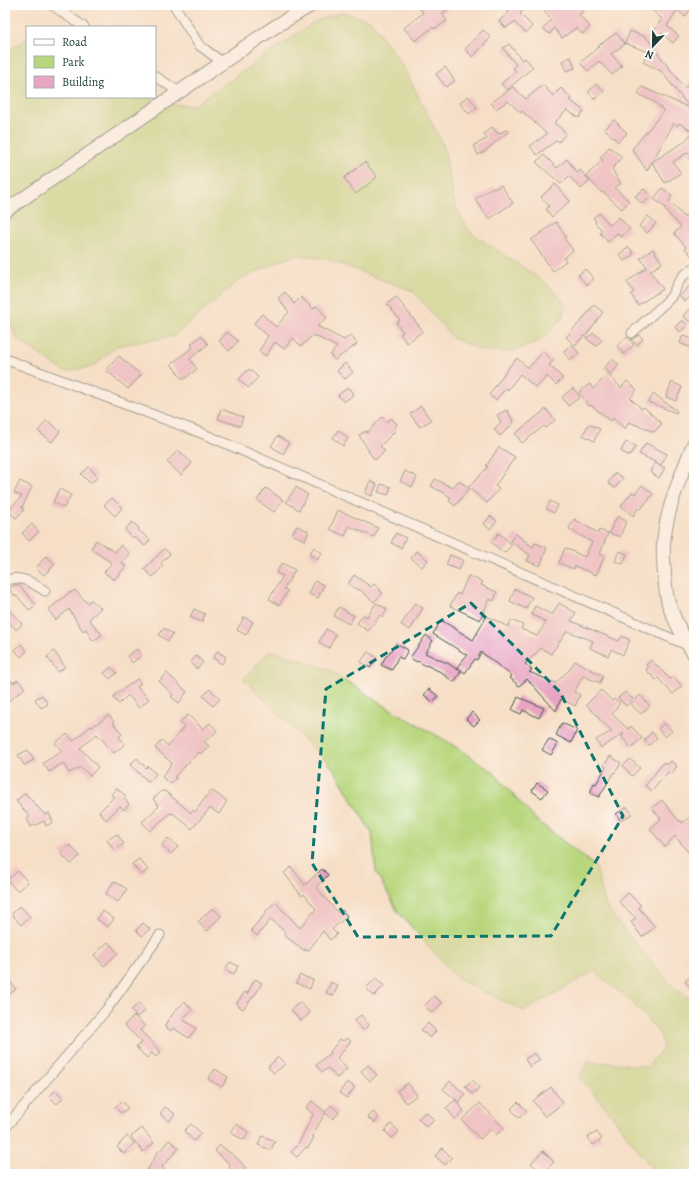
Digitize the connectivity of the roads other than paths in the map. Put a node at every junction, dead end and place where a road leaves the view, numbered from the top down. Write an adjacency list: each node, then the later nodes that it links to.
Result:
1 (52, 5): 4 (street)
2 (174, 5): 5 (street)
3 (310, 5): 5 (main road)
4 (83, 26)
5 (222, 62): 7 (main road)
6 (156, 77): 7 (street)
7 (179, 92): 8 (main road)
8 (5, 211)
9 (694, 268): 10 (street)
10 (632, 333)
11 (5, 359): 15 (street)
12 (694, 443): 15 (main road)
13 (5, 581): 14 (street)
14 (45, 591)
15 (691, 650)
16 (160, 935): 17 (street)
17 (5, 1128)

